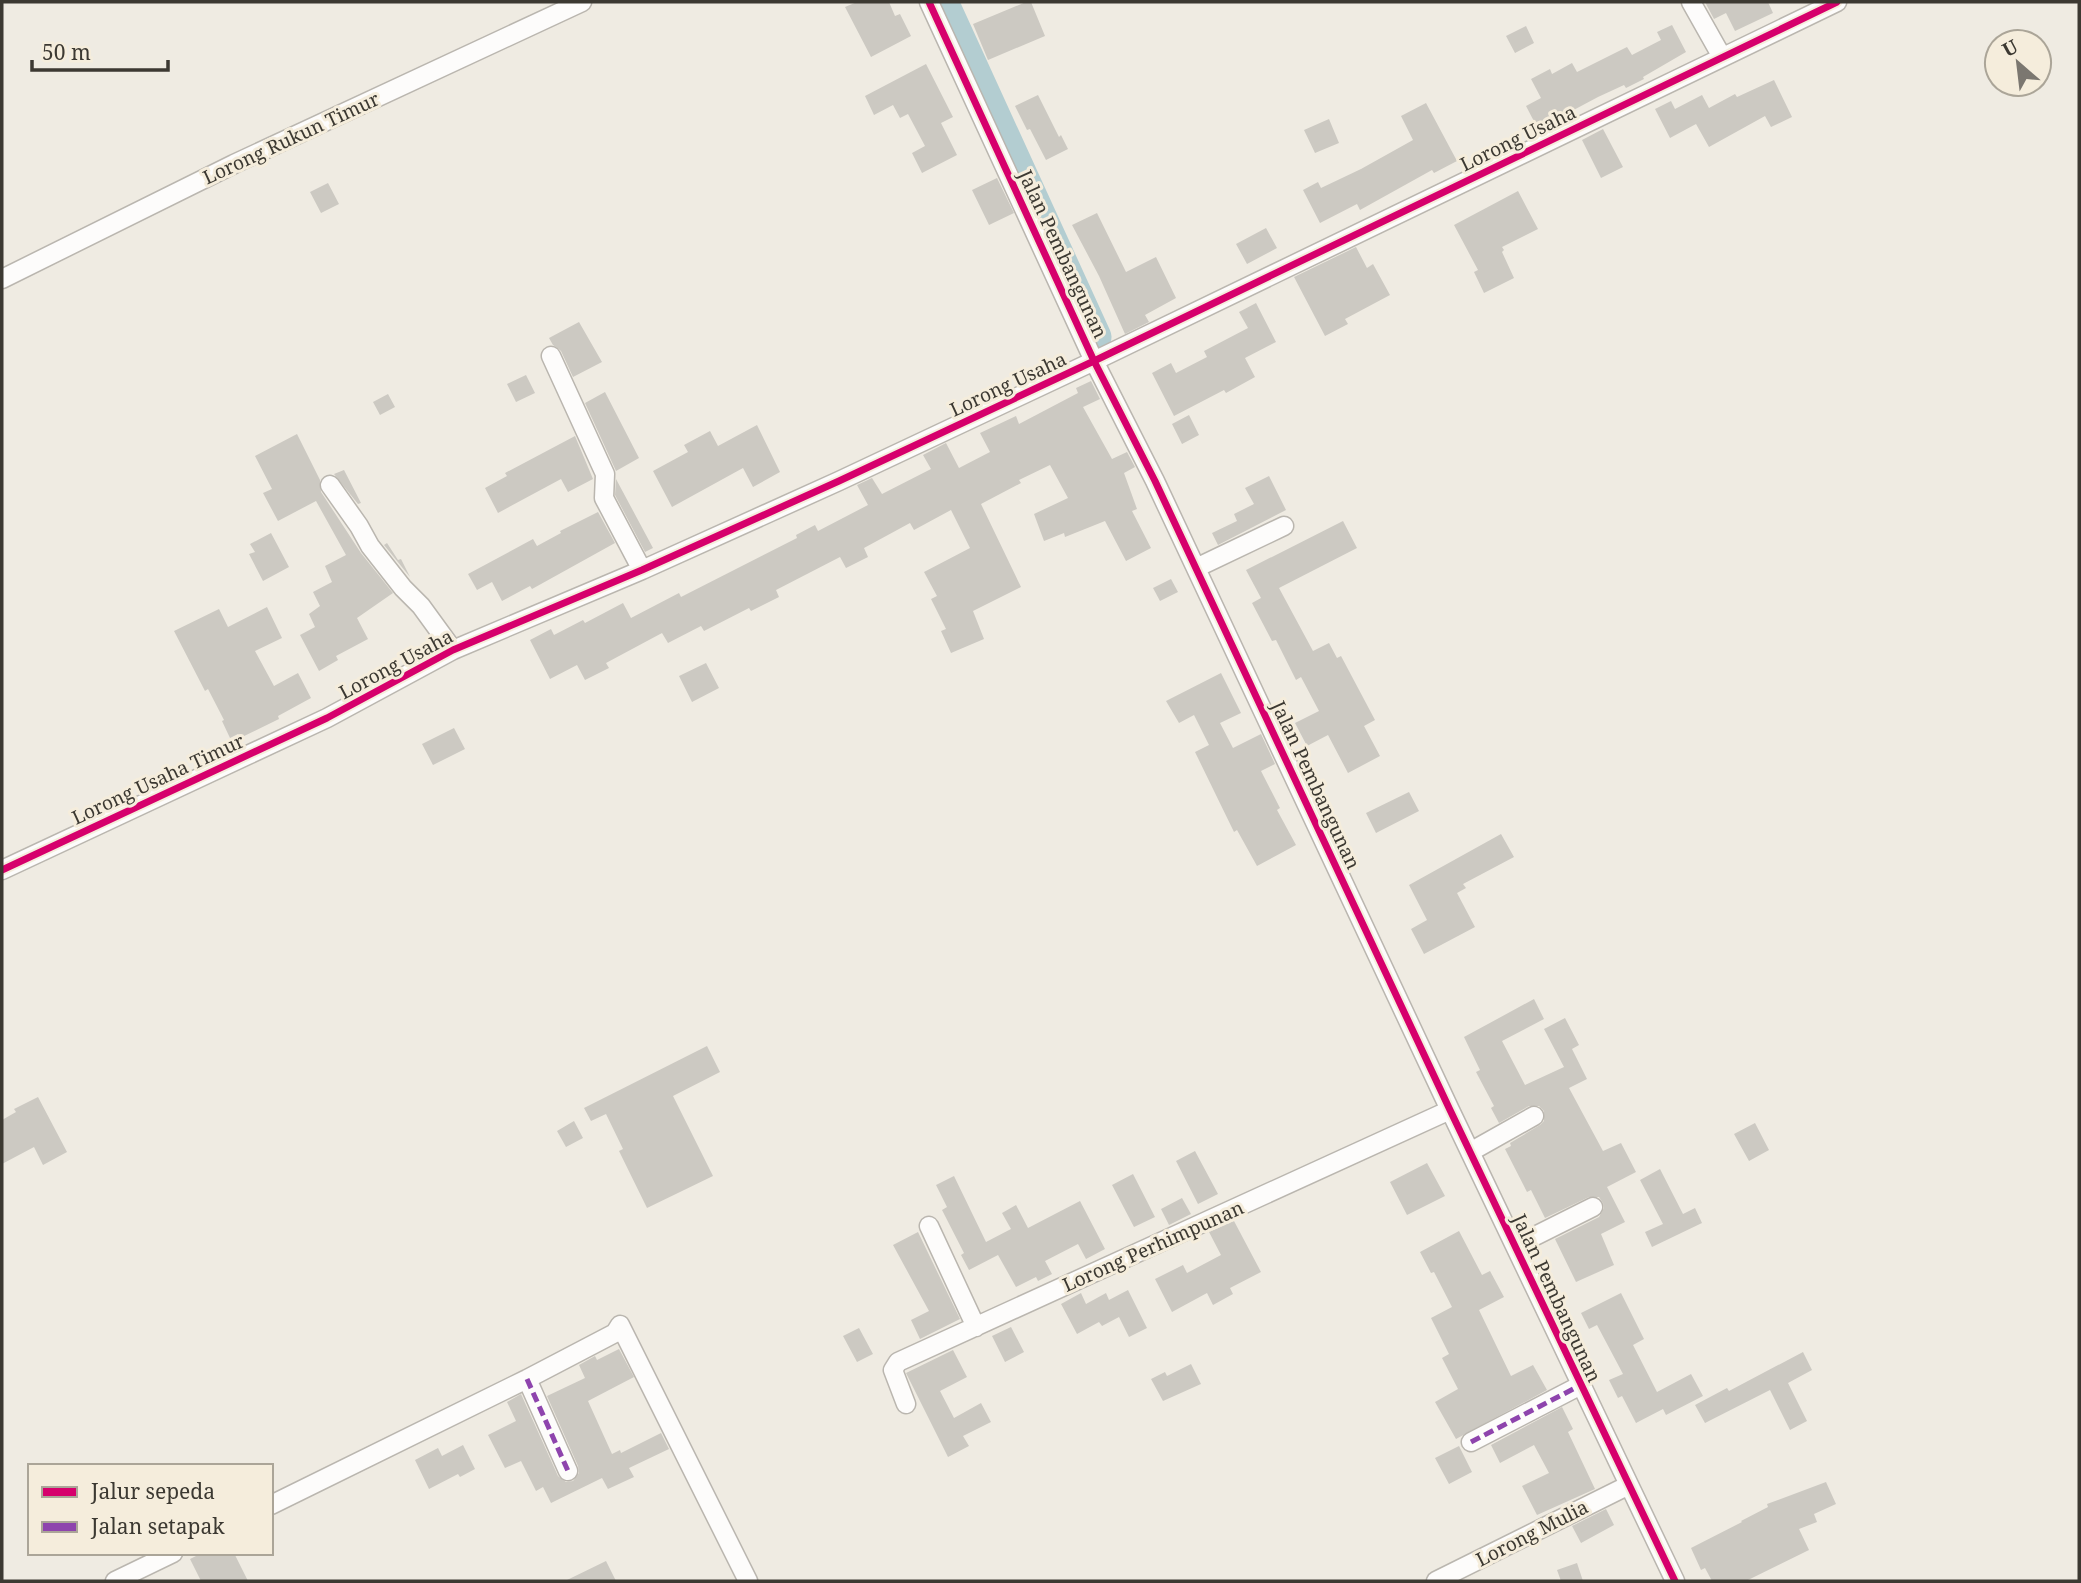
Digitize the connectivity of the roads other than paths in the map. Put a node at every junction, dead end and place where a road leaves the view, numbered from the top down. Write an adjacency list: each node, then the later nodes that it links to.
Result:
1 (582, 2): 6 (street, Lorong Rukun Timur)
2 (929, 2): 8 (street, Jalan Pembangunan)
3 (1691, 2): 5 (street)
4 (1837, 2): 5 (street, Lorong Usaha)
5 (1722, 58): 8 (street, Lorong Usaha)
6 (4, 272)
7 (551, 356): 12 (street)
8 (1094, 361): 11 (street, Jalan Pembangunan); 12 (street, Lorong Usaha)
9 (330, 485): 13 (street)
10 (1284, 526): 11 (street)
11 (1196, 568): 16 (street, Jalan Pembangunan)
12 (642, 570): 13 (street, Lorong Usaha)
13 (453, 650): 14 (street, Lorong Usaha)
14 (333, 715): 15 (street, Lorong Usaha Timur)
15 (2, 870)
16 (1450, 1110): 18 (street, Jalan Pembangunan); 22 (street, Lorong Perhimpunan)
17 (1534, 1116): 18 (street)
18 (1470, 1152): 21 (street, Jalan Pembangunan)
19 (1592, 1207): 21 (street)
20 (929, 1226): 22 (street)
21 (1515, 1246): 24 (street, Jalan Pembangunan)
22 (976, 1327): 25 (street, Lorong Perhimpunan)
23 (527, 1379): 27 (street); 29 (street); 32 (street)
24 (1581, 1385): 26 (street); 28 (street, Jalan Pembangunan)
25 (906, 1404)
26 (1471, 1442)
27 (568, 1471)
28 (1629, 1485): 33 (street, Lorong Mulia); 34 (street, Jalan Pembangunan)
29 (273, 1504)
30 (169, 1555): 31 (street)
31 (115, 1581)
32 (748, 1581)
33 (1436, 1581)
34 (1675, 1581)

